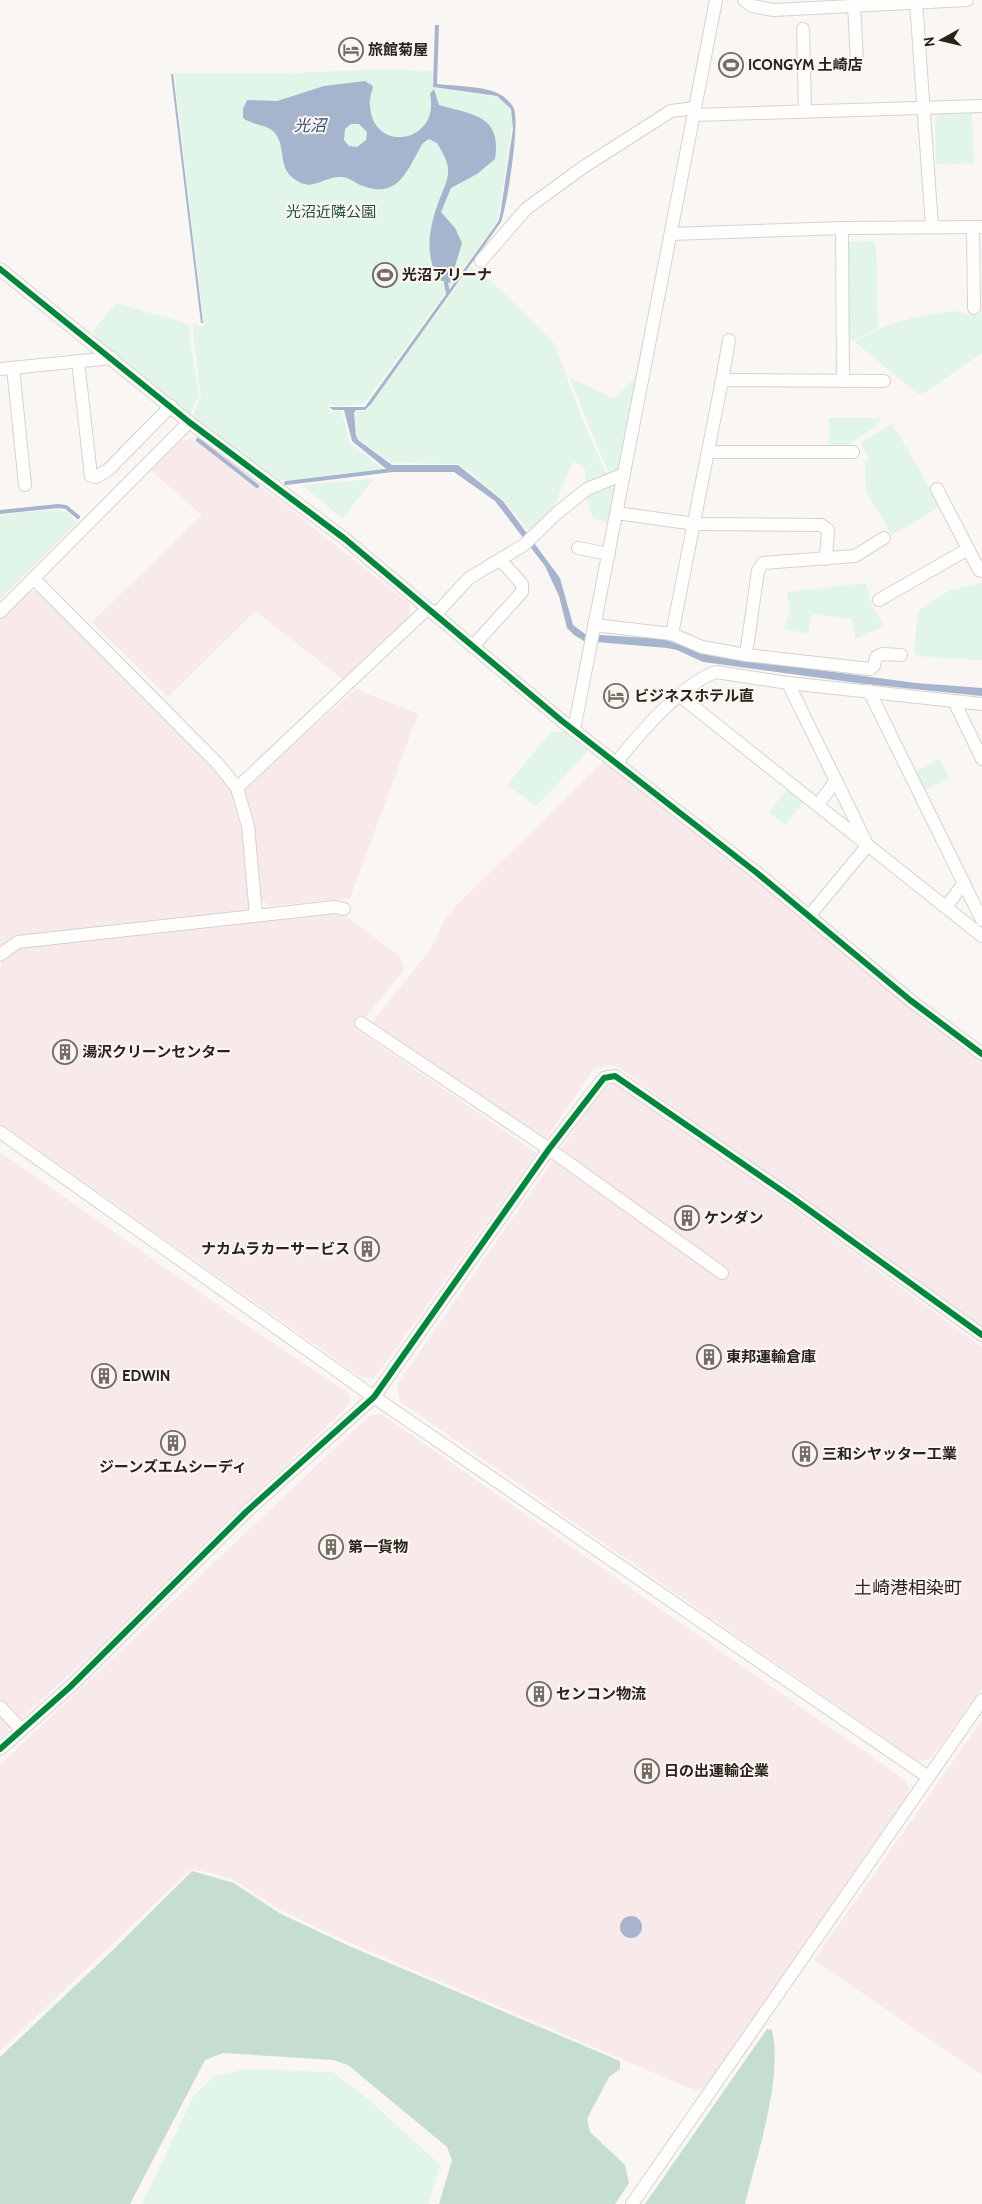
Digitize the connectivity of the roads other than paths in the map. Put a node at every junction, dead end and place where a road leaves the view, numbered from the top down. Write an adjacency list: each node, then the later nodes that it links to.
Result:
1 (716, 0): 10 (street)
2 (744, 0): 5 (street)
3 (967, 0): 4 (street)
4 (916, 2): 5 (street); 9 (street)
5 (854, 6): 7 (street)
6 (803, 29): 11 (street)
7 (857, 61)
8 (982, 106): 9 (street)
9 (925, 109): 11 (street); 12 (street)
10 (695, 112): 11 (street); 15 (street); 16 (street)
11 (805, 112)
12 (932, 227): 13 (street); 14 (street)
13 (977, 227): 18 (street)
14 (842, 228): 15 (street); 25 (street)
15 (671, 234): 31 (street)
16 (481, 261)
17 (0, 269): 20 (street)
18 (974, 308)
19 (729, 340): 24 (street)
20 (112, 358): 21 (street); 27 (street)
21 (78, 361): 22 (street); 27 (street)
22 (13, 368): 23 (street); 32 (street)
23 (0, 369)
24 (722, 380): 25 (street); 29 (street)
25 (843, 381): 26 (street)
26 (884, 382)
27 (171, 406): 28 (street)
28 (189, 422): 43 (street); 46 (street)
29 (709, 452): 30 (street); 35 (street)
30 (853, 452)
31 (624, 474): 34 (street); 46 (street)
32 (25, 485)
33 (937, 489): 38 (street)
34 (617, 513): 35 (street); 39 (street)
35 (695, 524): 40 (street); 48 (street)
36 (884, 538): 40 (street)
37 (578, 548): 39 (street)
38 (968, 548): 42 (street); 44 (street)
39 (609, 554): 47 (street)
40 (826, 559): 50 (street)
41 (504, 564): 49 (street)
42 (982, 571)
43 (33, 578): 45 (street); 61 (street)
44 (880, 600)
45 (0, 612)
46 (431, 612): 49 (street); 61 (street)
47 (592, 632): 48 (street); 57 (street)
48 (672, 634): 50 (street)
49 (472, 646): 57 (street)
50 (746, 655): 51 (street)
51 (901, 655)
52 (788, 683): 53 (street); 54 (street); 60 (street)
53 (869, 691): 55 (street); 64 (street)
54 (680, 696): 59 (street); 62 (street)
55 (954, 701): 56 (street); 58 (street)
56 (982, 704)
57 (574, 730): 59 (street)
58 (982, 759)
59 (616, 763): 67 (street)
60 (836, 780): 62 (street); 63 (street)
61 (237, 788): 68 (street)
62 (818, 805): 63 (street)
63 (868, 845): 65 (street); 67 (street)
64 (964, 884): 65 (street); 69 (street)
65 (946, 907): 70 (street)
66 (344, 909): 68 (street)
67 (810, 915): 73 (street)
68 (256, 916): 71 (street)
69 (982, 920)
70 (982, 936)
71 (0, 955)
72 (361, 1023): 75 (street)
73 (982, 1054)
74 (0, 1132): 78 (street)
75 (549, 1150): 76 (street); 77 (street); 78 (street)
76 (722, 1273)
77 (982, 1335)
78 (374, 1396): 81 (street); 83 (street)
79 (982, 1700): 83 (street)
80 (0, 1707): 81 (street)
81 (21, 1729): 82 (street)
82 (0, 1749)
83 (928, 1777): 84 (street)
84 (632, 2204)

